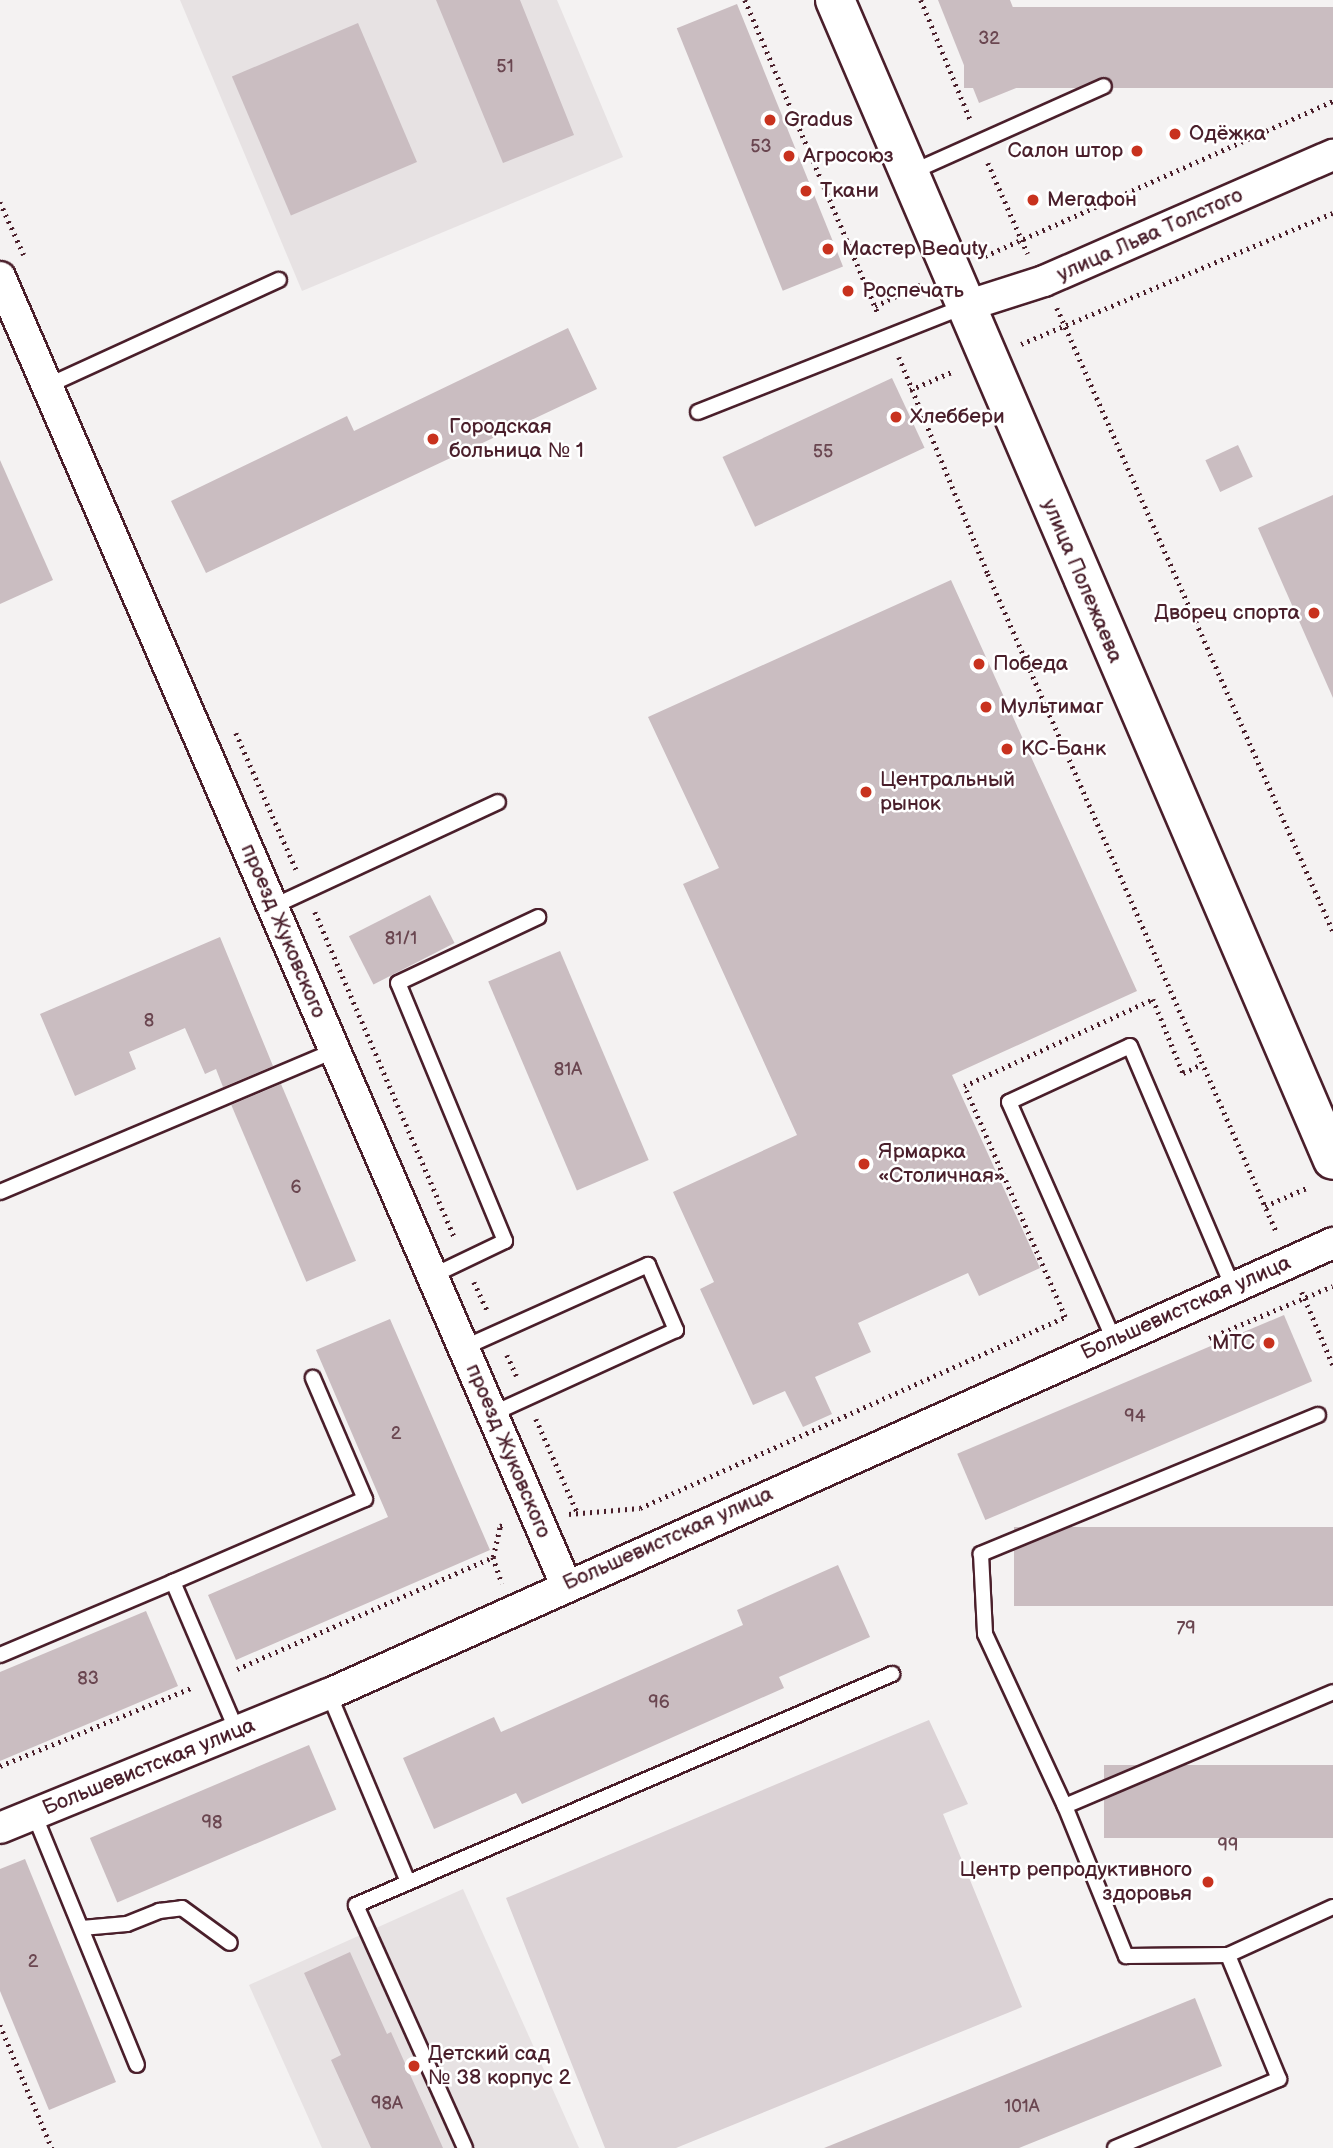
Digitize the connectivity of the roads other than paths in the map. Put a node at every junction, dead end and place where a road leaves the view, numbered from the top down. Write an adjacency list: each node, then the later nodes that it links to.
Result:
1 (835, 0): 4 (main road, улица Полежаева)
2 (1104, 86): 4 (lane)
3 (1333, 155): 7 (street, улица Льва Толстого)
4 (907, 174): 7 (main road, улица Полежаева)
5 (0, 277): 8 (street, проезд Жуковского)
6 (279, 279): 8 (lane)
7 (963, 307): 9 (lane); 14 (main road, улица Полежаева)
8 (47, 386): 11 (street, проезд Жуковского)
9 (698, 412)
10 (498, 802): 11 (lane)
11 (272, 907): 13 (street, проезд Жуковского)
12 (538, 917): 17 (lane)
13 (334, 1051): 15 (lane); 17 (street, проезд Жуковского)
14 (1327, 1171)
15 (0, 1192)
16 (1333, 1242): 18 (street, Большевистская улица)
17 (432, 1276): 20 (street, проезд Жуковского)
18 (1233, 1287): 19 (street, Большевистская улица); 19 (lane)
19 (1114, 1340): 25 (street, Большевистская улица)
20 (463, 1348): 22 (street, проезд Жуковского); 22 (lane)
21 (313, 1378): 24 (lane)
22 (492, 1414): 25 (street, проезд Жуковского)
23 (1318, 1415): 31 (lane)
24 (173, 1581): 26 (lane); 30 (lane)
25 (566, 1585): 29 (street, Большевистская улица)
26 (0, 1655)
27 (892, 1674): 34 (lane)
28 (1333, 1692): 31 (lane)
29 (329, 1693): 30 (street, Большевистская улица); 34 (lane)
30 (237, 1731): 32 (street, Большевистская улица)
31 (1065, 1806): 38 (lane)
32 (34, 1814): 33 (street, Большевистская улица); 36 (lane)
33 (0, 1828)
34 (408, 1882): 40 (lane)
35 (1333, 1907): 38 (lane)
36 (82, 1928): 37 (lane); 39 (lane)
37 (230, 1943)
38 (1228, 1955): 41 (lane)
39 (137, 2065)
40 (465, 2148)
41 (1115, 2148)

